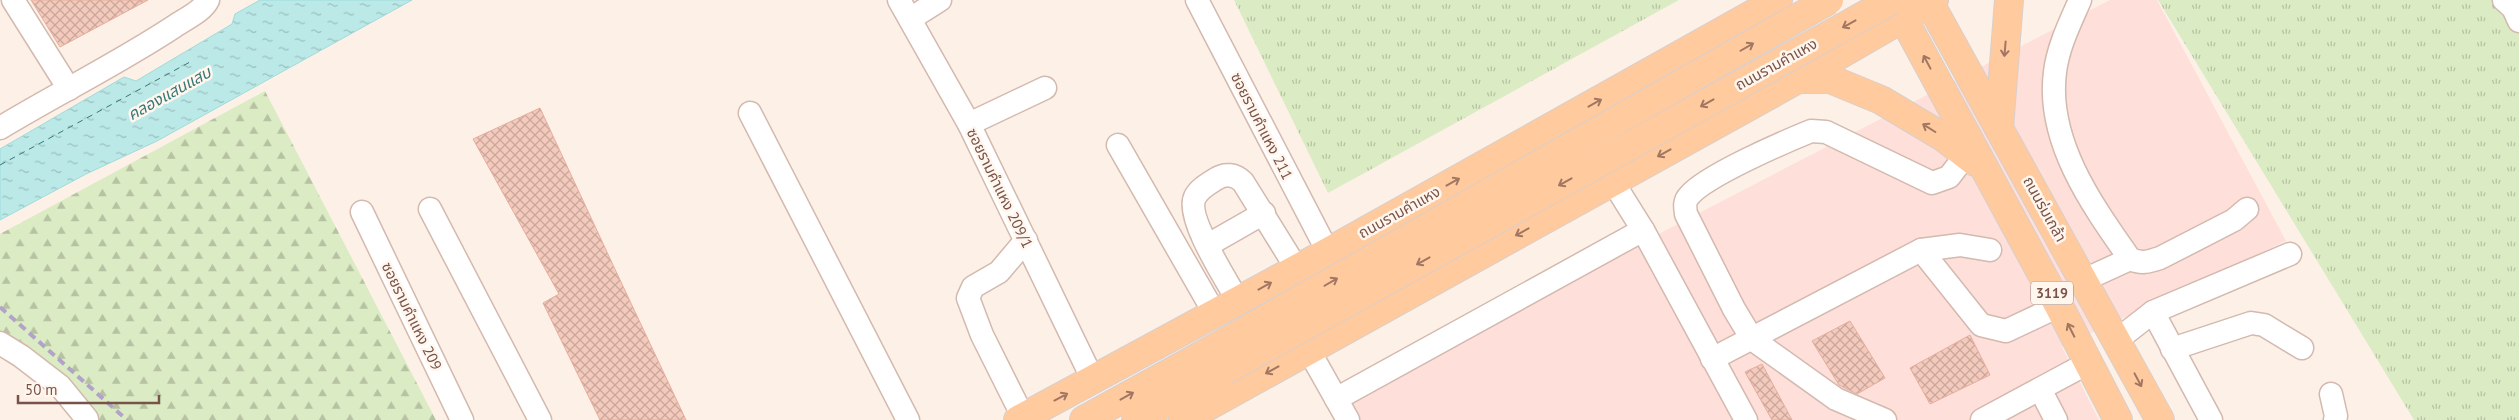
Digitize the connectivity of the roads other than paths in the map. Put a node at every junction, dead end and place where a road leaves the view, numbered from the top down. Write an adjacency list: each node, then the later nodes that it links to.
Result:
1 (13, 0): 19 (street)
2 (208, 0): 19 (street)
3 (940, 0): 13 (street)
4 (1197, 0): 37 (street, ซอยรามคำแหง 211)
5 (1752, 0): 15 (main road)
6 (1778, 0): 15 (main road, ถนนรามคำแหง)
7 (1829, 0): 52 (main road, ถนนรามคำแหง, one-way to 7, bridge)
8 (2010, 0): 24 (main road, one-way to 24)
9 (2080, 0): 39 (street)
10 (2504, 0): 14 (street)
11 (1931, 1): 12 (main road, ถนนรามคำแหง); 24 (main road, ถนนร่มเกล้า / 3119)
12 (1896, 6): 17 (main road, ถนนรามคำแหง); 26 (main road, 3119, one-way to 12); 52 (main road, ถนนรามคำแหง, one-way to 52, bridge)
13 (905, 9): 22 (street, ซอยรามคำแหง 209/1)
14 (2519, 21)
15 (1738, 23): 16 (main road, ถนนรามคำแหง)
16 (1712, 37): 20 (main road); 37 (main road, ถนนรามคำแหง, one-way to 16)
17 (1798, 79): 20 (main road, ถนนรามคำแหง); 26 (main road, one-way to 17)
18 (1045, 88): 22 (street)
19 (69, 89): 23 (street)
20 (1745, 108): 27 (main road, ถนนรามคำแหง, one-way to 27)
21 (750, 113): 63 (street)
22 (969, 124): 33 (street, ซอยรามคำแหง 209/1)
23 (0, 128)
24 (1999, 128): 41 (main road, ถนนร่มเกล้า / 3119)
25 (1118, 145): 43 (street)
26 (1974, 161): 42 (main road, 3119); 45 (street)
27 (1613, 182): 32 (street); 49 (main road, ถนนรามคำแหง, one-way to 49)
28 (430, 209): 62 (street)
29 (2247, 209): 39 (street)
30 (362, 212): 61 (street, ซอยรามคำแหง 209)
31 (1264, 213): 34 (street); 34 (street); 40 (street)
32 (1643, 230): 51 (street); 57 (street)
33 (1026, 240): 54 (street, ซอยรามคำแหง 209/1); 59 (street)
34 (1208, 245): 43 (street)
35 (1921, 250): 36 (street); 42 (street); 45 (street)
36 (1990, 250)
37 (1328, 252): 40 (main road, ถนนรามคำแหง)
38 (2290, 254): 44 (street)
39 (2130, 259): 41 (street)
40 (1297, 269): 43 (main road, ถนนรามคำแหง, one-way to 40)
41 (2084, 280): 46 (main road, ถนนร่มเกล้า / 3119)
42 (2059, 306): 53 (main road, 3119, one-way to 42)
43 (1227, 308): 54 (main road, ถนนรามคำแหง)
44 (2154, 312): 46 (street); 50 (street)
45 (1752, 340): 51 (street); 69 (street)
46 (2117, 340): 72 (main road, ถนนร่มเกล้า / 3119, one-way to 72)
47 (0, 343): 60 (street)
48 (2302, 348): 50 (street)
49 (1308, 350): 57 (street); 66 (main road, ถนนรามคำแหง, one-way to 66)
50 (2172, 350): 73 (street)
51 (1712, 359): 68 (street)
52 (1218, 360): 64 (main road, ถนนรามคำแหง, one-way to 52); 65 (main road, ถนนรามคำแหง)
53 (2088, 363): 55 (street); 71 (main road, 3119)
54 (1093, 380): 59 (main road, ถนนรามคำแหง, one-way to 54)
55 (2040, 389): 58 (street); 70 (street)
56 (2331, 394): 74 (street)
57 (1336, 399): 67 (street)
58 (1992, 418)
59 (1020, 419)
60 (86, 420)
61 (462, 420)
62 (540, 420)
63 (908, 420)
64 (1084, 420)
65 (1136, 420)
66 (1183, 420)
67 (1348, 420)
68 (1746, 420)
69 (1885, 420)
70 (2056, 420)
71 (2118, 420)
72 (2160, 420)
73 (2211, 420)
74 (2335, 420)

